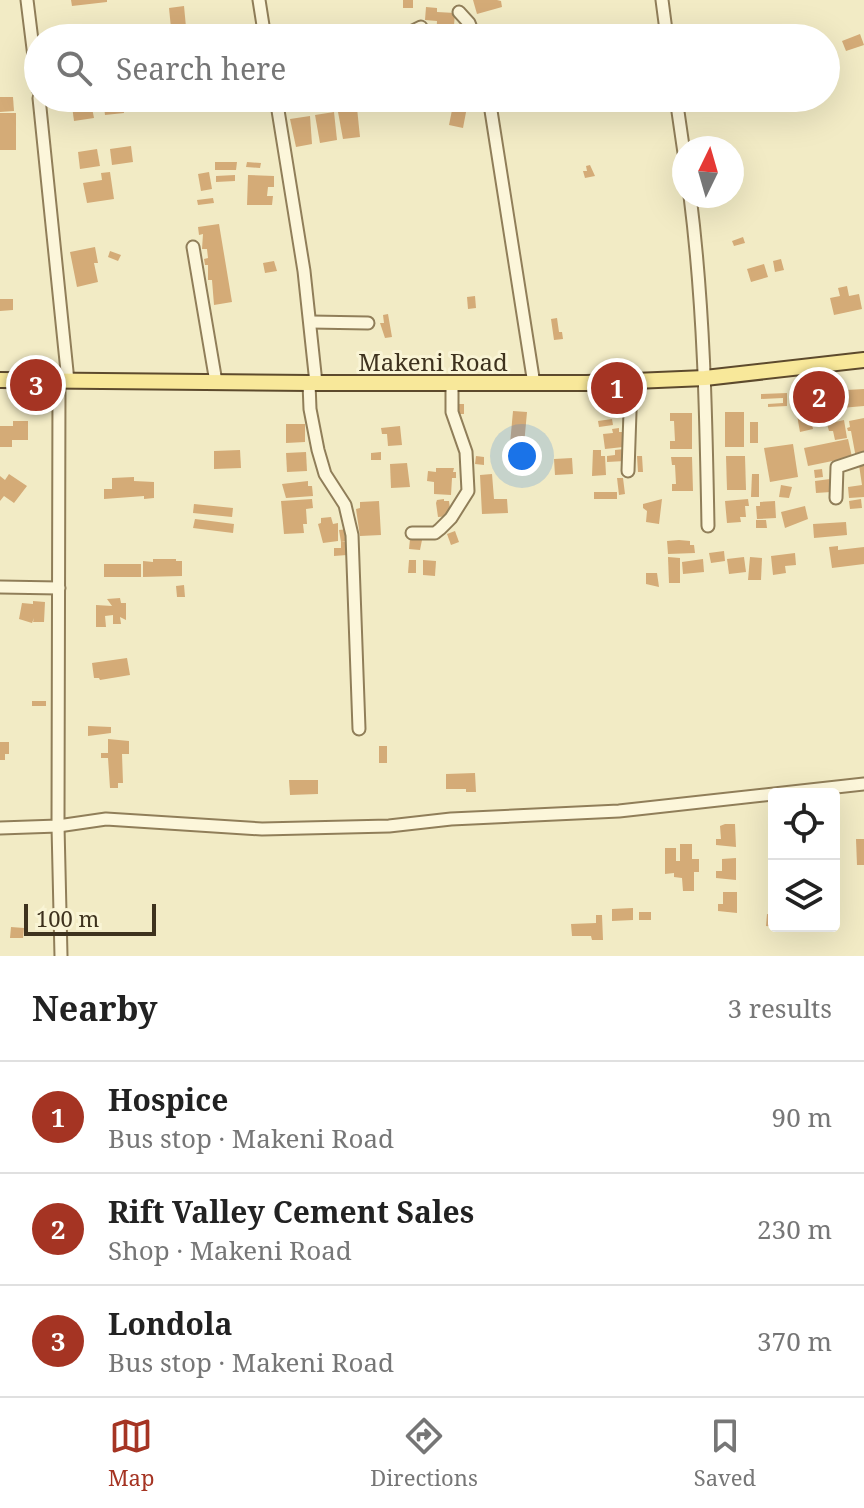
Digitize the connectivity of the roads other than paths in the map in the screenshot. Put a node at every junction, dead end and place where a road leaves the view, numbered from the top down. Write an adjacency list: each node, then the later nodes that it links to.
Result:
1 (27, 0): 5 (street)
2 (259, 0): 6 (street)
3 (662, 0): 8 (street)
4 (459, 12): 7 (street)
5 (30, 24)
6 (263, 24)
7 (469, 24)
8 (665, 24)
9 (40, 112): 21 (street)
10 (278, 112): 16 (street)
11 (491, 112): 26 (street)
12 (678, 112): 13 (street)
13 (682, 136)
14 (692, 208): 19 (street)
15 (193, 247): 22 (street)
16 (311, 322): 17 (street); 25 (street)
17 (368, 323)
18 (864, 360): 19 (main road, Makeni Road)
19 (705, 378): 24 (main road, Makeni Road); 30 (street)
20 (0, 380): 21 (main road, Makeni Road)
21 (64, 381): 22 (main road, Makeni Road); 33 (street)
22 (216, 382): 25 (main road, Makeni Road)
23 (452, 382): 25 (main road, Makeni Road); 26 (main road, Makeni Road); 31 (street)
24 (631, 382): 26 (main road, Makeni Road); 28 (street)
25 (312, 383): 34 (street)
26 (534, 384)
27 (864, 458): 29 (street)
28 (628, 471)
29 (836, 498)
30 (708, 526)
31 (412, 533)
32 (0, 587): 33 (street)
33 (59, 588): 36 (street)
34 (359, 729)
35 (864, 784): 36 (street)
36 (58, 826): 37 (street); 38 (street)
37 (0, 828)
38 (61, 956)

